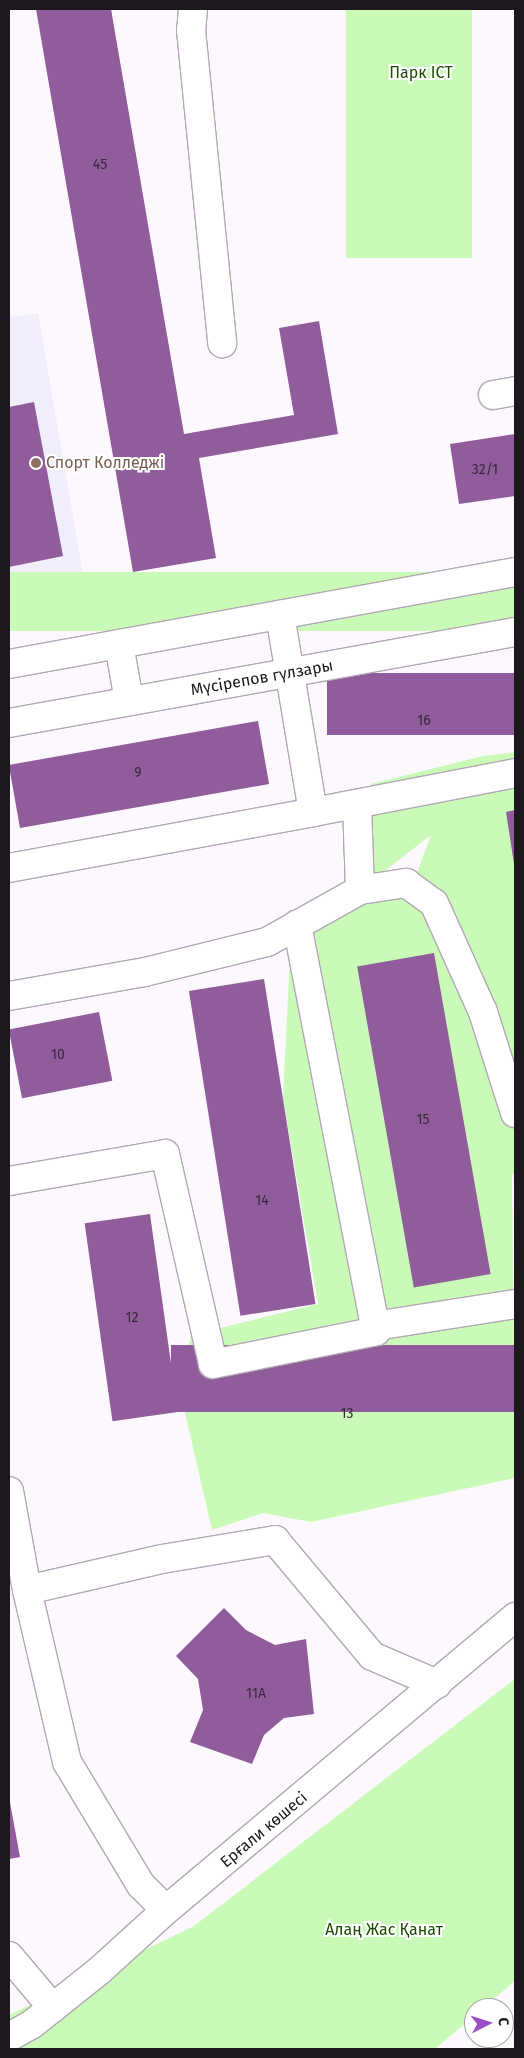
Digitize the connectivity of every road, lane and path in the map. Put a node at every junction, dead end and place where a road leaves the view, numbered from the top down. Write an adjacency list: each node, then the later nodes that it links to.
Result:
1 (194, 9): 2 (street)
2 (222, 343)
3 (515, 572): 4 (street)
4 (280, 615): 6 (street); 8 (street)
5 (515, 632): 8 (street, Мүсірепов гүлзары)
6 (119, 644): 7 (street); 9 (street)
7 (9, 664)
8 (290, 672): 9 (street, Мүсірепов гүлзары); 13 (street)
9 (129, 702): 10 (street, Мүсірепов гүлзары)
10 (9, 723)
11 (515, 774): 12 (street)
12 (356, 804): 13 (street); 15 (street)
13 (313, 812): 14 (street)
14 (9, 868)
15 (360, 890): 16 (street); 18 (street)
16 (297, 925): 17 (street); 21 (street)
17 (9, 996)
18 (515, 1113)
19 (9, 1181): 21 (street)
20 (515, 1304): 21 (street)
21 (375, 1326)
22 (9, 1492): 23 (street)
23 (27, 1590): 25 (street); 26 (street)
24 (515, 1617): 25 (street, Ерғали көшесі)
25 (437, 1684): 26 (street, Ерғали көшесі)
26 (166, 1910): 28 (street, Ерғали көшесі)
27 (9, 1956): 28 (street)
28 (53, 2008): 29 (street, Ерғали көшесі)
29 (9, 2037)

